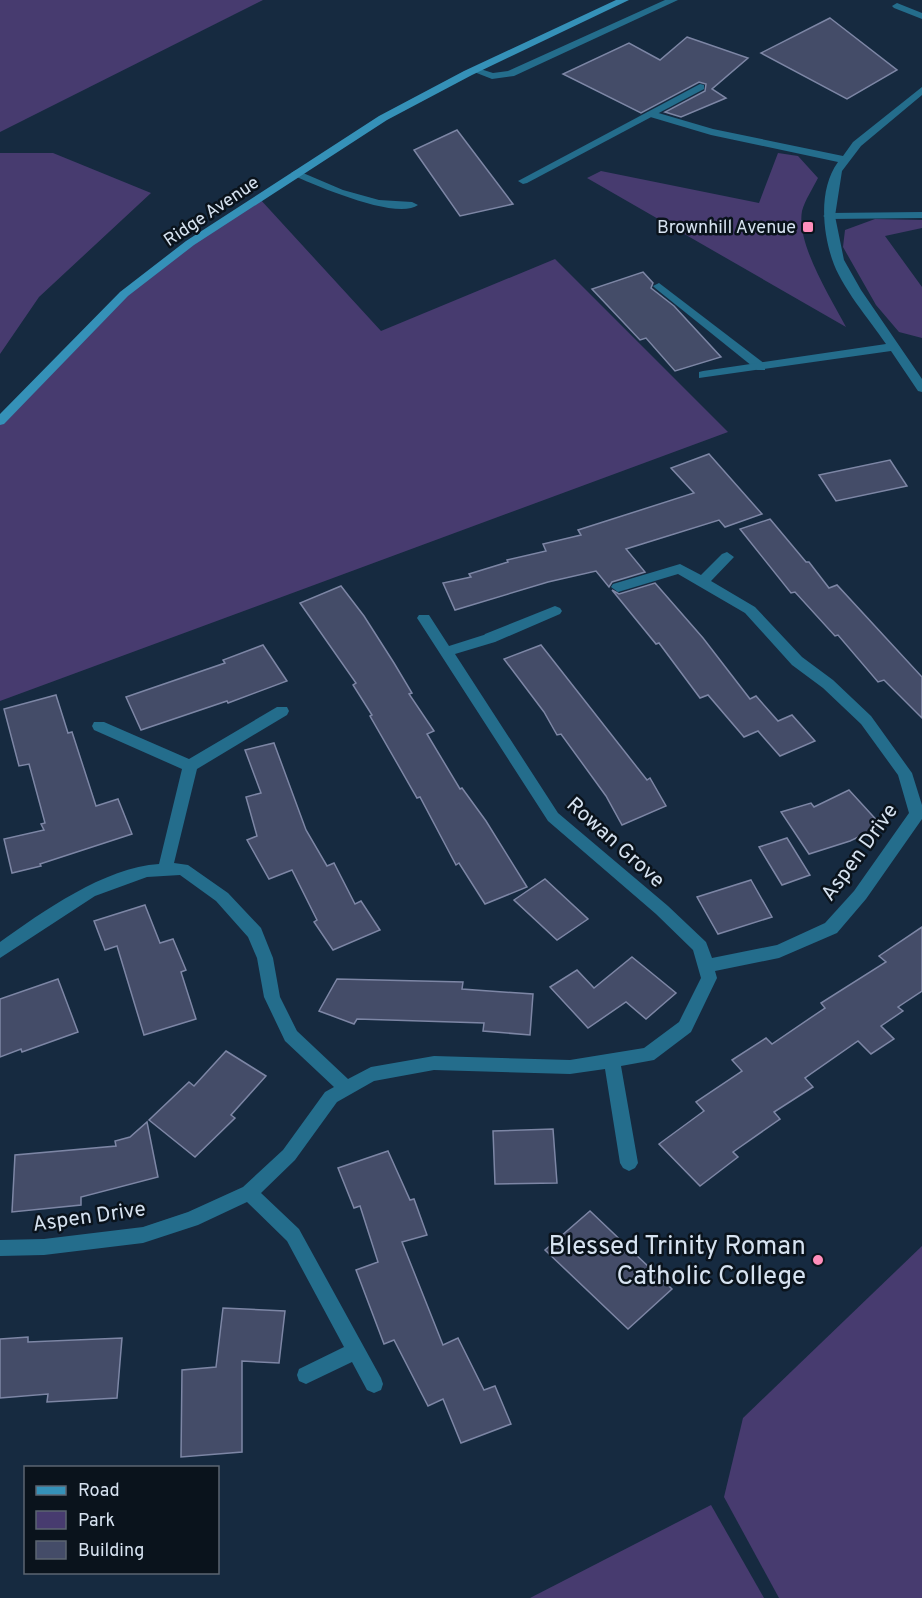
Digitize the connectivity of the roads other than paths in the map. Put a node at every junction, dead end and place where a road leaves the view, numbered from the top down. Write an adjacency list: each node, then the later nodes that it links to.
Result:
1 (673, 0): 5 (street)
2 (620, 1): 5 (street, Ridge Avenue)
3 (897, 6): 4 (street)
4 (922, 16)
5 (474, 70): 10 (street, Ridge Avenue)
6 (700, 87): 8 (street)
7 (922, 90): 9 (street)
8 (651, 114): 9 (street); 11 (street)
9 (846, 160): 14 (street)
10 (296, 173): 12 (street); 20 (street, Ridge Avenue)
11 (523, 181)
12 (412, 205)
13 (922, 215): 14 (street)
14 (829, 216): 16 (street)
15 (659, 286): 17 (street)
16 (894, 347): 17 (street); 19 (street)
17 (761, 367): 18 (street)
18 (703, 375)
19 (922, 388)
20 (0, 421)
21 (727, 557): 22 (street)
22 (702, 582): 23 (street, Aspen Drive); 30 (street, Aspen Drive)
23 (618, 587)
24 (555, 611): 26 (street)
25 (424, 618): 26 (street, Rowan Grove)
26 (446, 652): 33 (street, Rowan Grove)
27 (282, 711): 29 (street)
28 (99, 726): 29 (street)
29 (190, 766): 31 (street)
30 (918, 807): 33 (street, Aspen Drive)
31 (165, 870): 32 (street); 35 (street)
32 (0, 951)
33 (706, 966): 34 (street, Aspen Drive)
34 (612, 1061): 35 (street, Aspen Drive); 36 (street)
35 (347, 1088): 37 (street, Aspen Drive)
36 (629, 1162)
37 (249, 1193): 38 (street, Aspen Drive); 39 (street)
38 (0, 1248)
39 (356, 1350): 40 (street); 41 (street)
40 (306, 1375)
41 (374, 1384)

